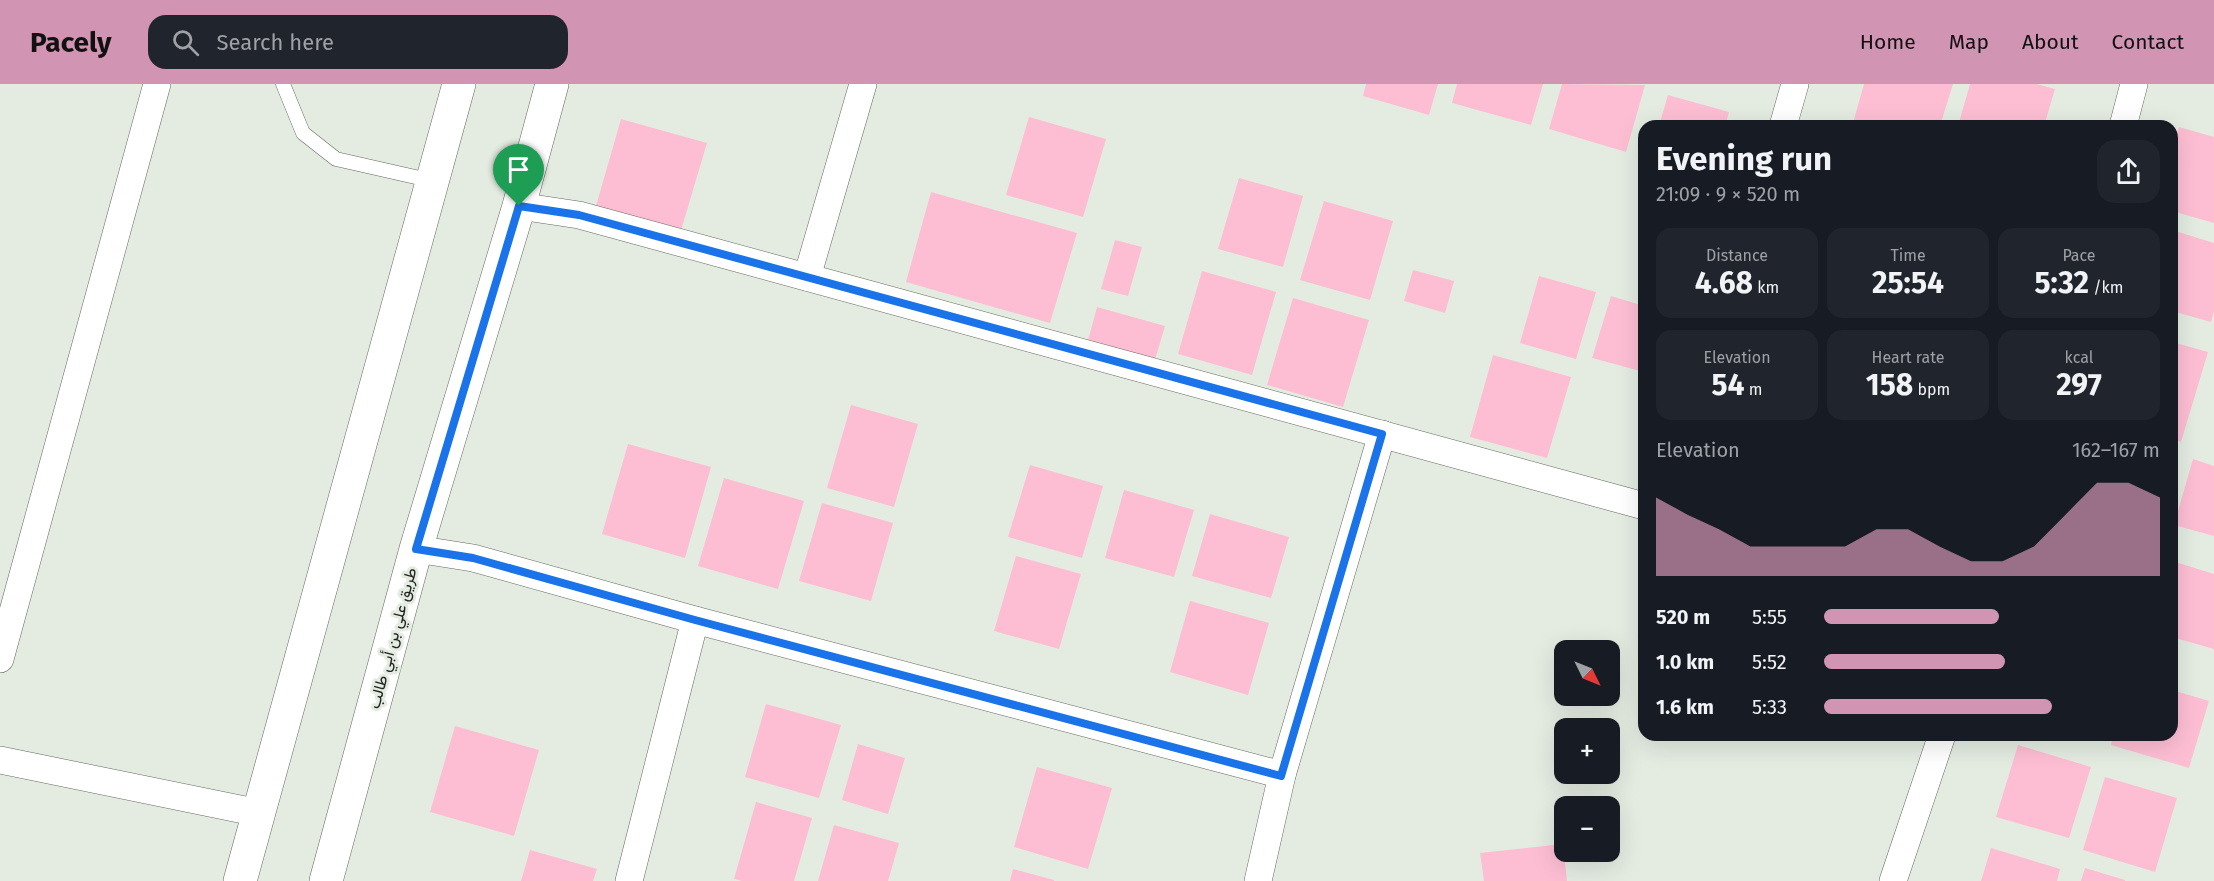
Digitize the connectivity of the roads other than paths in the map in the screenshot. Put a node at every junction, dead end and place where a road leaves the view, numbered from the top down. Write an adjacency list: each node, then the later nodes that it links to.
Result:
1 (157, 84): 17 (street)
2 (283, 84): 10 (lane)
3 (459, 84): 10 (main road)
4 (552, 84): 11 (main road, طريق علي بن أبي طالب)
5 (863, 84): 12 (street)
6 (1795, 84): 8 (street)
7 (2134, 84): 9 (street)
8 (1785, 120)
9 (2125, 120)
10 (433, 181): 21 (main road)
11 (519, 206): 12 (street); 15 (main road, طريق علي بن أبي طالب)
12 (807, 277): 13 (street)
13 (1382, 434): 14 (street); 20 (street)
14 (1638, 504)
15 (416, 549): 16 (street); 23 (main road, طريق علي بن أبي طالب)
16 (695, 620): 20 (street); 24 (street)
17 (0, 659)
18 (1940, 741): 26 (street)
19 (0, 760): 21 (street)
20 (1281, 776): 25 (street)
21 (259, 813): 22 (main road)
22 (240, 881)
23 (326, 881)
24 (629, 881)
25 (1258, 881)
26 (1893, 881)

